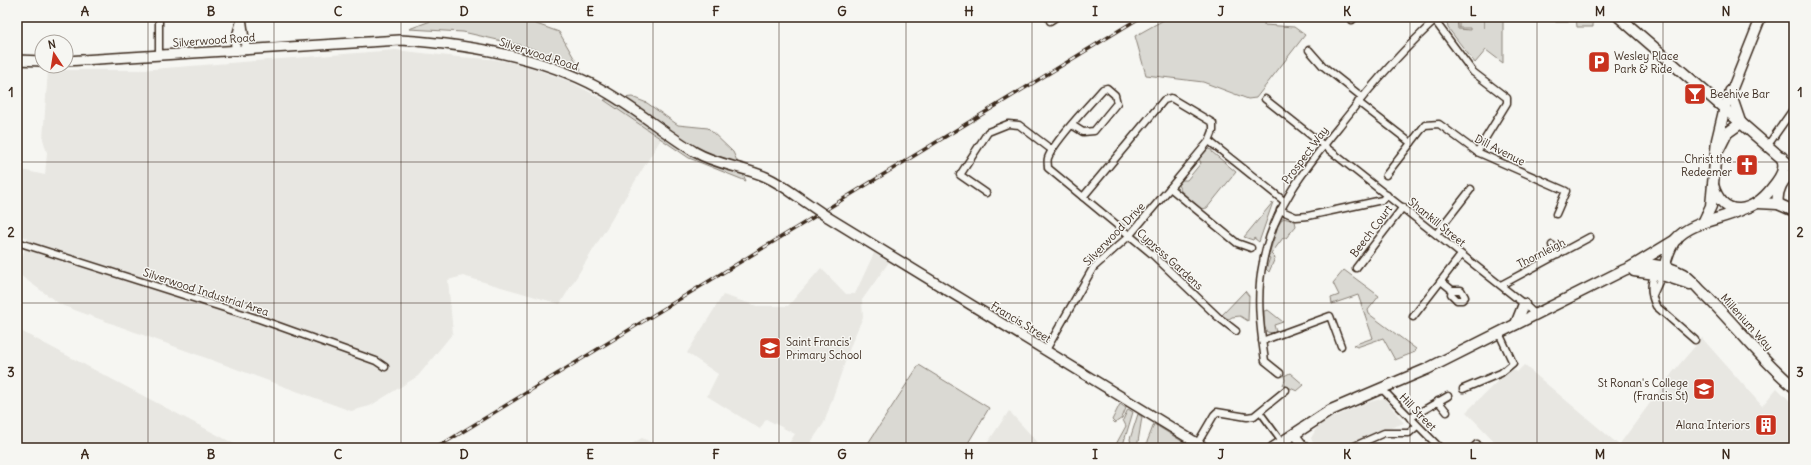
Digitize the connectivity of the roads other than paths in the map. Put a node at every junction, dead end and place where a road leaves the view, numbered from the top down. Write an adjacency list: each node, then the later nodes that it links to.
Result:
1 (159, 17): 9 (street)
2 (1619, 17): 16 (main road)
3 (1760, 17): 13 (main road)
4 (242, 18): 6 (street); 8 (street)
5 (1437, 19): 15 (street, Prospect Way); 25 (street)
6 (246, 50): 8 (main road, Silverwood Road); 45 (main road, Silverwood Road, bridge)
7 (1309, 50): 15 (street)
8 (236, 51): 9 (main road, Silverwood Road)
9 (159, 56): 12 (main road, Silverwood Road)
10 (17, 60): 11 (main road)
11 (34, 61)
12 (74, 61)
13 (1730, 91): 16 (main road); 18 (main road)
14 (1264, 99): 22 (street, Shankill Street)
15 (1360, 100): 21 (street); 22 (street, Prospect Way)
16 (1725, 107): 18 (main road); 26 (main road)
17 (1794, 108): 23 (street)
18 (1742, 123): 23 (main road); 26 (main road)
19 (1072, 125): 19 (street); 24 (street)
20 (1209, 141): 32 (street, Silverwood Drive); 36 (street); 37 (street)
21 (1411, 143): 25 (street, Dill Avenue); 30 (street, Dill Avenue)
22 (1324, 145): 35 (street, Shankill Street); 37 (street, Prospect Way)
23 (1768, 146): 27 (main road)
24 (1052, 150): 34 (street); 36 (street, Cypress Gardens)
25 (1477, 152): 44 (street, Dill Avenue)
26 (1717, 154): 31 (main road)
27 (1782, 157): 28 (main road); 38 (main road)
28 (1794, 168)
29 (1794, 173): 39 (main road)
30 (1386, 175)
31 (1712, 184): 42 (main road); 46 (main road)
32 (1170, 188): 48 (street, Silverwood Drive); 53 (street)
33 (1471, 189): 47 (street)
34 (986, 193)
35 (1387, 195): 40 (street, Shankill Street); 41 (street)
36 (1083, 197): 48 (street, Cypress Gardens)
37 (1284, 201): 41 (street, Prospect Way)
38 (1758, 203): 39 (main road); 42 (main road)
39 (1778, 204): 43 (main road)
40 (1403, 207): 47 (street, Shankill Street); 57 (street, Beech Court)
41 (1280, 210): 70 (street, Prospect Way)
42 (1742, 210): 46 (main road)
43 (1794, 211)
44 (1556, 214)
45 (826, 216): 72 (main road, Francis Street)
46 (1703, 223): 50 (main road)
47 (1436, 234): 54 (street, Shankill Street)
48 (1130, 236): 67 (street, Cypress Gardens); 72 (street, Silverwood Drive)
49 (1590, 237): 55 (street, Thornleigh)
50 (1677, 239): 56 (main road); 58 (main road)
51 (17, 242): 73 (street, Silverwood Industrial Area)
52 (1552, 245): 55 (street)
53 (1251, 248)
54 (1461, 255): 60 (street); 61 (street, Shankill Street)
55 (1558, 255): 61 (street, Thornleigh)
56 (1631, 267): 58 (main road); 59 (main road)
57 (1356, 268)
58 (1661, 268): 59 (main road); 69 (street); 75 (main road, Millenium Way)
59 (1617, 274): 64 (main road)
60 (1441, 281): 62 (street); 65 (street)
61 (1501, 286): 63 (street, Shankill Street)
62 (1452, 290)
63 (1524, 304): 64 (street, Shankill Street); 66 (main road)
64 (1536, 315): 66 (main road)
65 (1413, 317)
66 (1516, 324): 68 (main road)
67 (1236, 331)
68 (1499, 333): 76 (main road); 77 (street)
69 (1696, 340)
70 (1262, 341): 71 (street); 74 (street, Prospect Way)
71 (1341, 346)
72 (1046, 350): 87 (main road, Francis Street)
73 (385, 367)
74 (1280, 372)
75 (1794, 387)
76 (1382, 389): 83 (street, Hill Street); 85 (main road)
77 (1462, 389)
78 (1283, 390): 81 (street)
79 (1448, 396): 80 (street)
80 (1438, 401): 82 (street); 83 (street)
81 (1260, 412): 86 (street); 87 (street)
82 (1447, 412)
83 (1410, 418): 84 (street, Hill Street)
84 (1417, 426): 90 (street); 91 (street, Hill Street)
85 (1293, 436): 86 (main road); 89 (street)
86 (1282, 445): 88 (main road)
87 (1201, 446)
88 (1273, 448)
89 (1304, 448)
90 (1350, 448)
91 (1440, 448)

